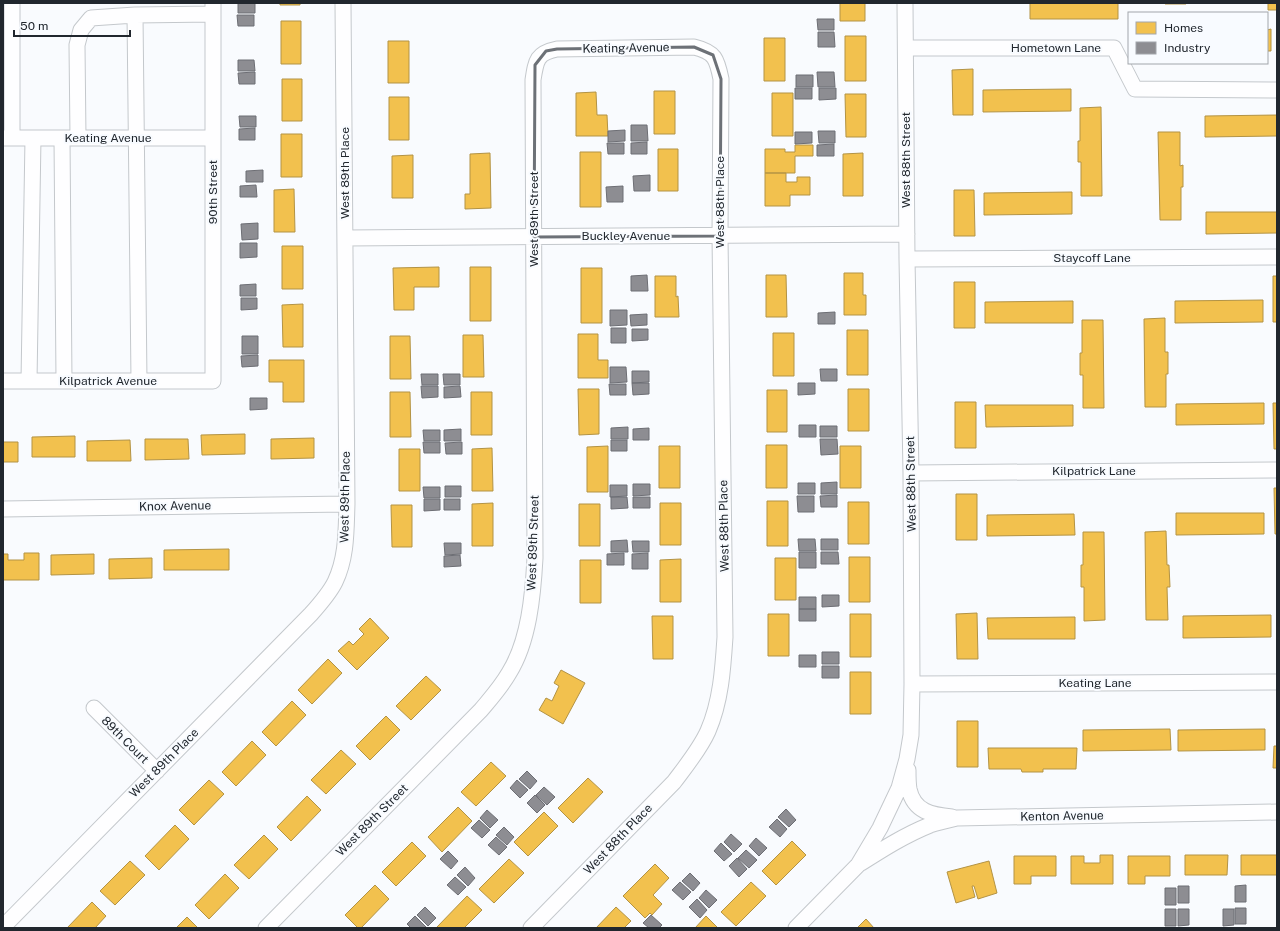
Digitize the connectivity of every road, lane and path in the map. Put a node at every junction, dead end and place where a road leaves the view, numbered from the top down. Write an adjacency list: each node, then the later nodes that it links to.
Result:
1 (12, 3): 10 (street)
2 (344, 3): 19 (street, West 89th Place)
3 (905, 3): 6 (street, West 88th Street)
4 (213, 9): 5 (street); 15 (street, 90th Street)
5 (135, 15): 13 (street); 14 (street)
6 (906, 48): 9 (street, Hometown Lane); 16 (street, West 88th Street)
7 (713, 55): 8 (street, Keating Avenue); 17 (street, West 88th Place)
8 (539, 57): 18 (street, West 89th Street)
9 (1277, 90)
10 (7, 138): 11 (street, Keating Avenue)
11 (33, 138): 12 (street, Keating Avenue); 23 (street)
12 (62, 138): 13 (street, Keating Avenue); 24 (street)
13 (78, 138): 14 (street, Keating Avenue)
14 (137, 138): 15 (street, Keating Avenue); 25 (street)
15 (213, 138): 26 (street, 90th Street)
16 (907, 234): 17 (street, Buckley Avenue); 21 (street, West 88th Street)
17 (720, 236): 18 (street, Buckley Avenue); 41 (street, West 88th Place)
18 (534, 237): 19 (street, Buckley Avenue); 40 (street, West 89th Street)
19 (345, 238): 29 (street, West 89th Place)
20 (1277, 257): 21 (street, Staycoff Lane)
21 (907, 260): 28 (street, West 88th Street)
22 (3, 381): 23 (street, Kilpatrick Avenue)
23 (29, 381): 24 (street, Kilpatrick Avenue)
24 (64, 381): 25 (street, Kilpatrick Avenue)
25 (139, 381): 26 (street, Kilpatrick Avenue)
26 (213, 381)
27 (1277, 470): 28 (street, Kilpatrick Lane)
28 (911, 473): 32 (street, West 88th Street)
29 (347, 504): 30 (street, Knox Avenue); 35 (street, West 89th Place)
30 (3, 509)
31 (1277, 682): 32 (street, Keating Lane)
32 (912, 684): 34 (street, West 88th Street)
33 (94, 708): 35 (street, 89th Court)
34 (907, 759): 37 (street); 38 (street, West 88th Street)
35 (157, 771): 39 (street, West 89th Place)
36 (1277, 812): 37 (street, Kenton Avenue)
37 (957, 818): 38 (street, Kenton Avenue)
38 (858, 865): 42 (street, West 88th Street)
39 (3, 927)
40 (266, 928)
41 (530, 928)
42 (796, 928)

